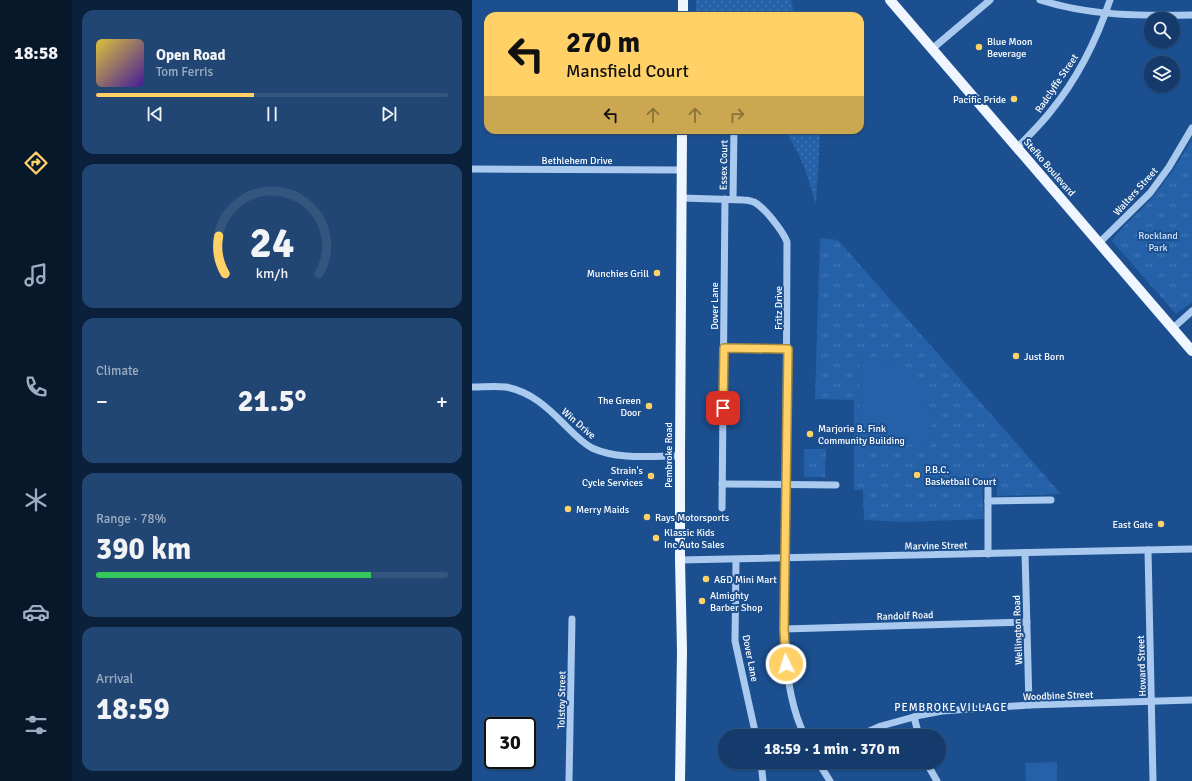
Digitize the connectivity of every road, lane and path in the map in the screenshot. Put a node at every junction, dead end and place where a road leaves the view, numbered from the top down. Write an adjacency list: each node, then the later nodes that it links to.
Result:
1 (683, 0): 6 (main road)
2 (890, 0): 9 (main road, Stefko Boulevard)
3 (990, 0): 9 (street)
4 (1040, 0): 7 (street)
5 (1110, 0): 7 (street, Radclyffe Street)
6 (683, 12)
7 (1106, 14): 8 (street); 13 (street, Radclyffe Street)
8 (1192, 15)
9 (932, 49): 13 (main road, Stefko Boulevard)
10 (1192, 128): 19 (street, Walters Street)
11 (682, 134): 15 (main road, Pembroke Road)
12 (734, 134): 18 (street, Essex Court)
13 (1018, 147): 19 (main road, Stefko Boulevard)
14 (472, 170): 15 (street, Bethlehem Drive)
15 (682, 170): 16 (main road, Pembroke Road)
16 (682, 198): 17 (street, Fritz Drive); 26 (main road, Pembroke Road)
17 (725, 199): 18 (street, Fritz Drive); 22 (street, Dover Lane)
18 (733, 200): 23 (street, Fritz Drive)
19 (1100, 242): 21 (main road, Stefko Boulevard)
20 (1192, 312): 21 (street)
21 (1172, 329): 24 (main road, Stefko Boulevard)
22 (724, 348): 23 (street); 27 (street, Dover Lane)
23 (788, 349): 28 (street, Fritz Drive)
24 (1192, 351)
25 (472, 387): 26 (street, Win Drive)
26 (680, 456): 39 (main road, Pembroke Road)
27 (722, 484): 28 (street); 33 (street, Dover Lane)
28 (786, 484): 29 (street); 38 (street, Fritz Drive)
29 (836, 485)
30 (988, 489): 32 (street)
31 (1051, 500): 32 (street)
32 (988, 501): 37 (street)
33 (722, 508)
34 (1192, 549): 35 (street, Marvine Street)
35 (1148, 550): 36 (street, Marvine Street); 45 (street, Howard Street)
36 (1025, 553): 37 (street, Marvine Street); 42 (street, Wellington Road)
37 (988, 554): 38 (street, Marvine Street)
38 (785, 558): 40 (street, Marvine Street); 43 (street, Fritz Drive)
39 (680, 560): 40 (street, Marvine Street); 56 (main road, Pembroke Road)
40 (736, 560): 48 (street, Dover Lane)
41 (572, 619): 55 (street, Tolstoy Street)
42 (1027, 622): 43 (street, Randolf Road); 46 (street, Wellington Road)
43 (784, 629): 49 (street, Fritz Drive)
44 (1192, 700): 45 (street, Woodbine Street)
45 (1152, 702): 46 (street, Woodbine Street); 60 (street, Howard Street)
46 (1029, 705): 47 (street, Woodbine Street)
47 (914, 717): 50 (street, Woodbine Street); 51 (street)
48 (754, 729)
49 (802, 729)
50 (873, 729)
51 (917, 729)
52 (762, 769): 57 (street)
53 (822, 769): 58 (street)
54 (930, 769): 59 (street)
55 (569, 781)
56 (680, 781)
57 (763, 781)
58 (830, 781)
59 (937, 781)
60 (1153, 781)

